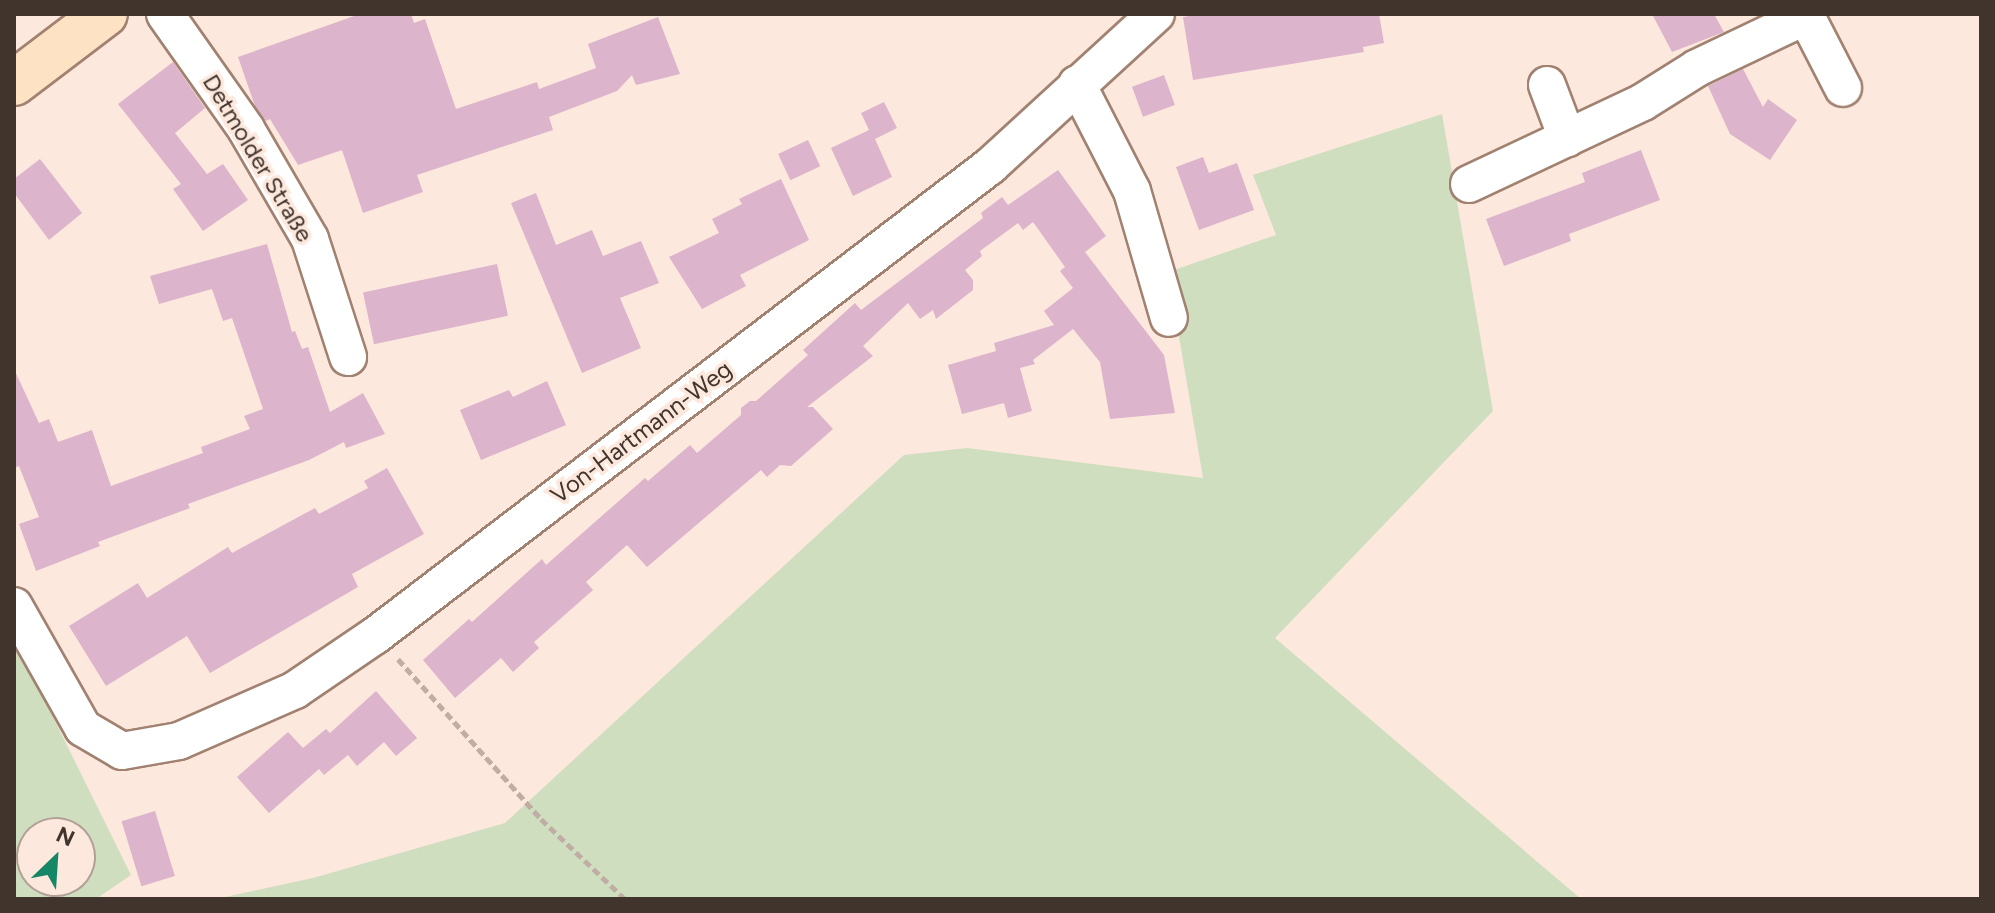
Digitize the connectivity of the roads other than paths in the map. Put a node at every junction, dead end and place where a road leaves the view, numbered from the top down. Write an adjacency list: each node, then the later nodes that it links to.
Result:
1 (105, 14): 5 (street)
2 (165, 14): 12 (street, Detmolder Straße)
3 (1156, 14): 6 (street, Von-Hartmann-Weg)
4 (1805, 15): 8 (street); 9 (street)
5 (14, 83)
6 (1077, 84): 11 (street); 13 (street, Von-Hartmann-Weg)
7 (1547, 85): 9 (street)
8 (1843, 88)
9 (1567, 138): 10 (street)
10 (1469, 184)
11 (1169, 318)
12 (348, 357)
13 (14, 606)

